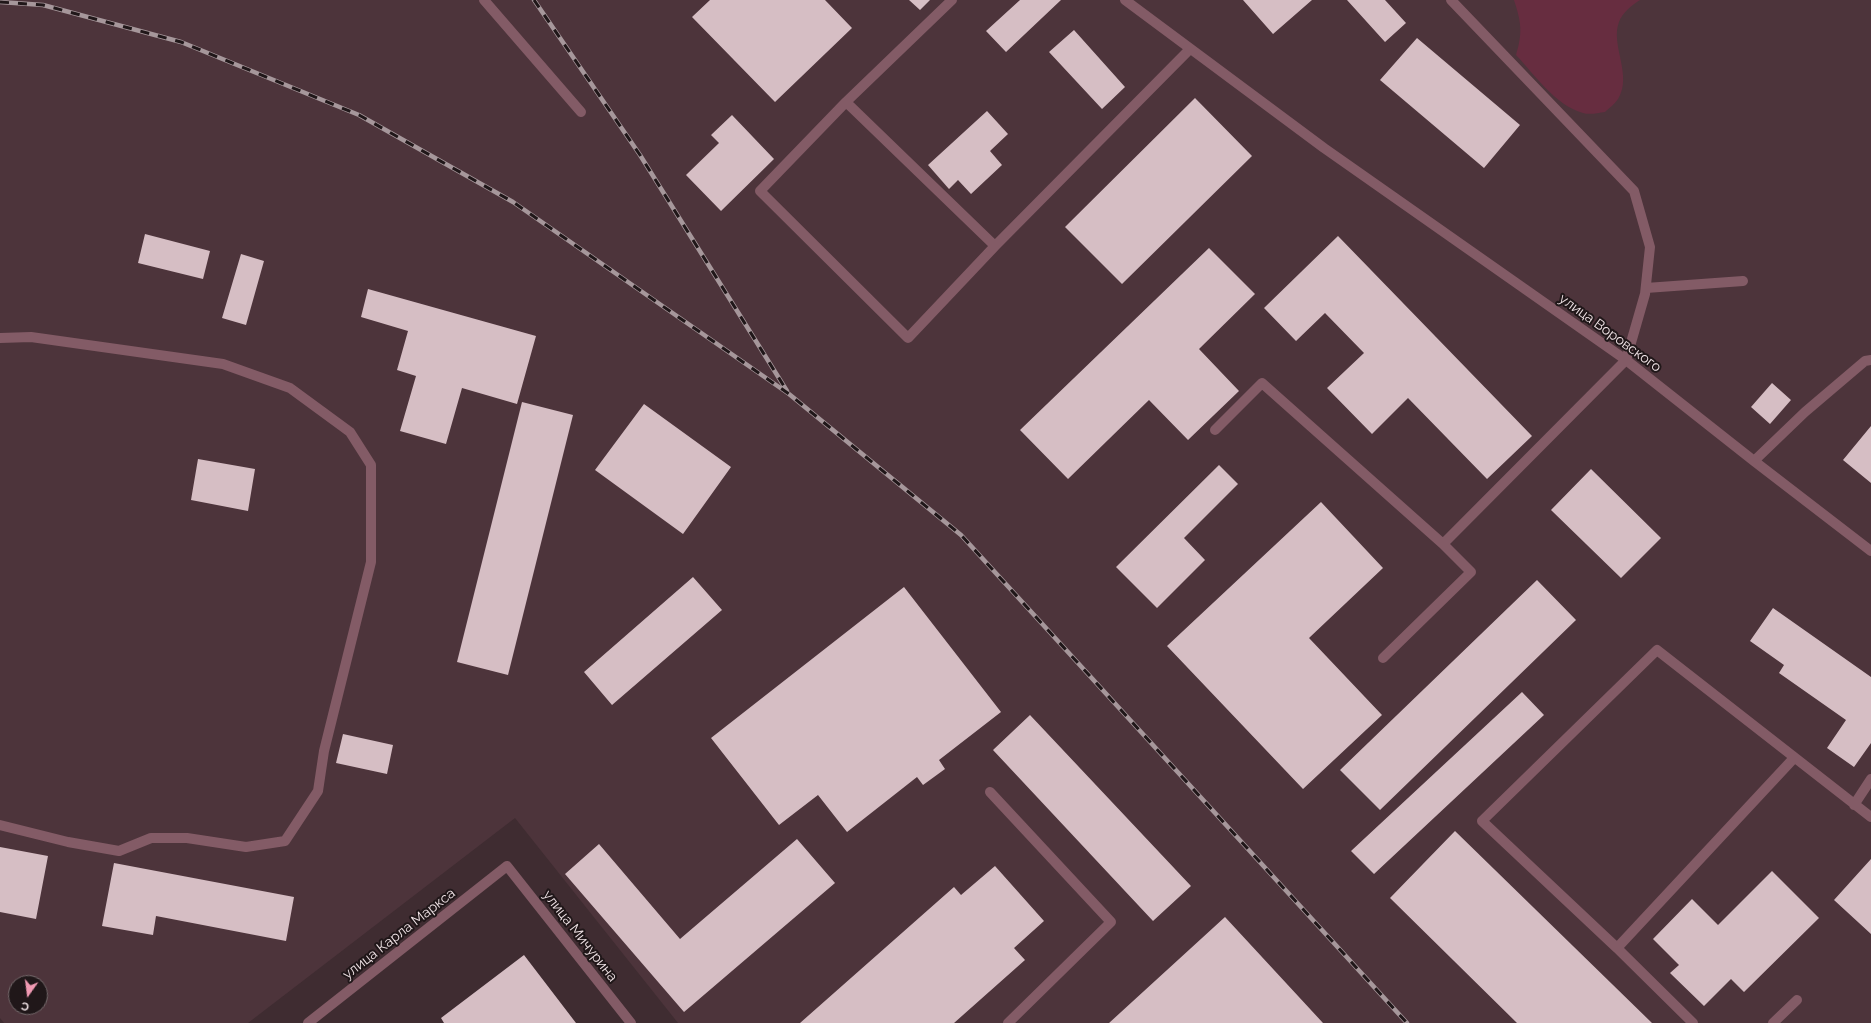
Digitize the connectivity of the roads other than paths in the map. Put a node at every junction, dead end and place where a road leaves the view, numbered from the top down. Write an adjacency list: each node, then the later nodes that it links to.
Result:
1 (484, 0): 7 (street)
2 (952, 0): 6 (street)
3 (1125, 0): 5 (street, улица Воровского)
4 (1451, 0): 10 (street)
5 (1190, 48): 8 (street); 12 (street, улица Воровского)
6 (846, 102): 8 (street); 8 (street)
7 (581, 112)
8 (995, 246)
9 (1743, 281): 10 (street)
10 (1646, 288): 12 (street)
11 (0, 338): 24 (street)
12 (1626, 360): 15 (street, улица Воровского); 16 (street)
13 (1871, 360): 15 (street)
14 (1216, 430): 16 (street)
15 (1754, 461): 17 (street, улица Воровского)
16 (1443, 544): 18 (street)
17 (1871, 551)
18 (1382, 658)
19 (1794, 758): 22 (street); 26 (street); 26 (street)
20 (1871, 779): 22 (street)
21 (990, 792): 30 (street)
22 (1854, 805): 23 (street)
23 (1871, 817)
24 (0, 825)
25 (507, 866): 28 (street, улица Карла Маркса); 29 (street, улица Мичурина)
26 (1617, 948): 31 (street)
27 (1797, 1000): 32 (street)
28 (308, 1023)
29 (631, 1023)
30 (1008, 1023)
31 (1693, 1023)
32 (1773, 1023)

